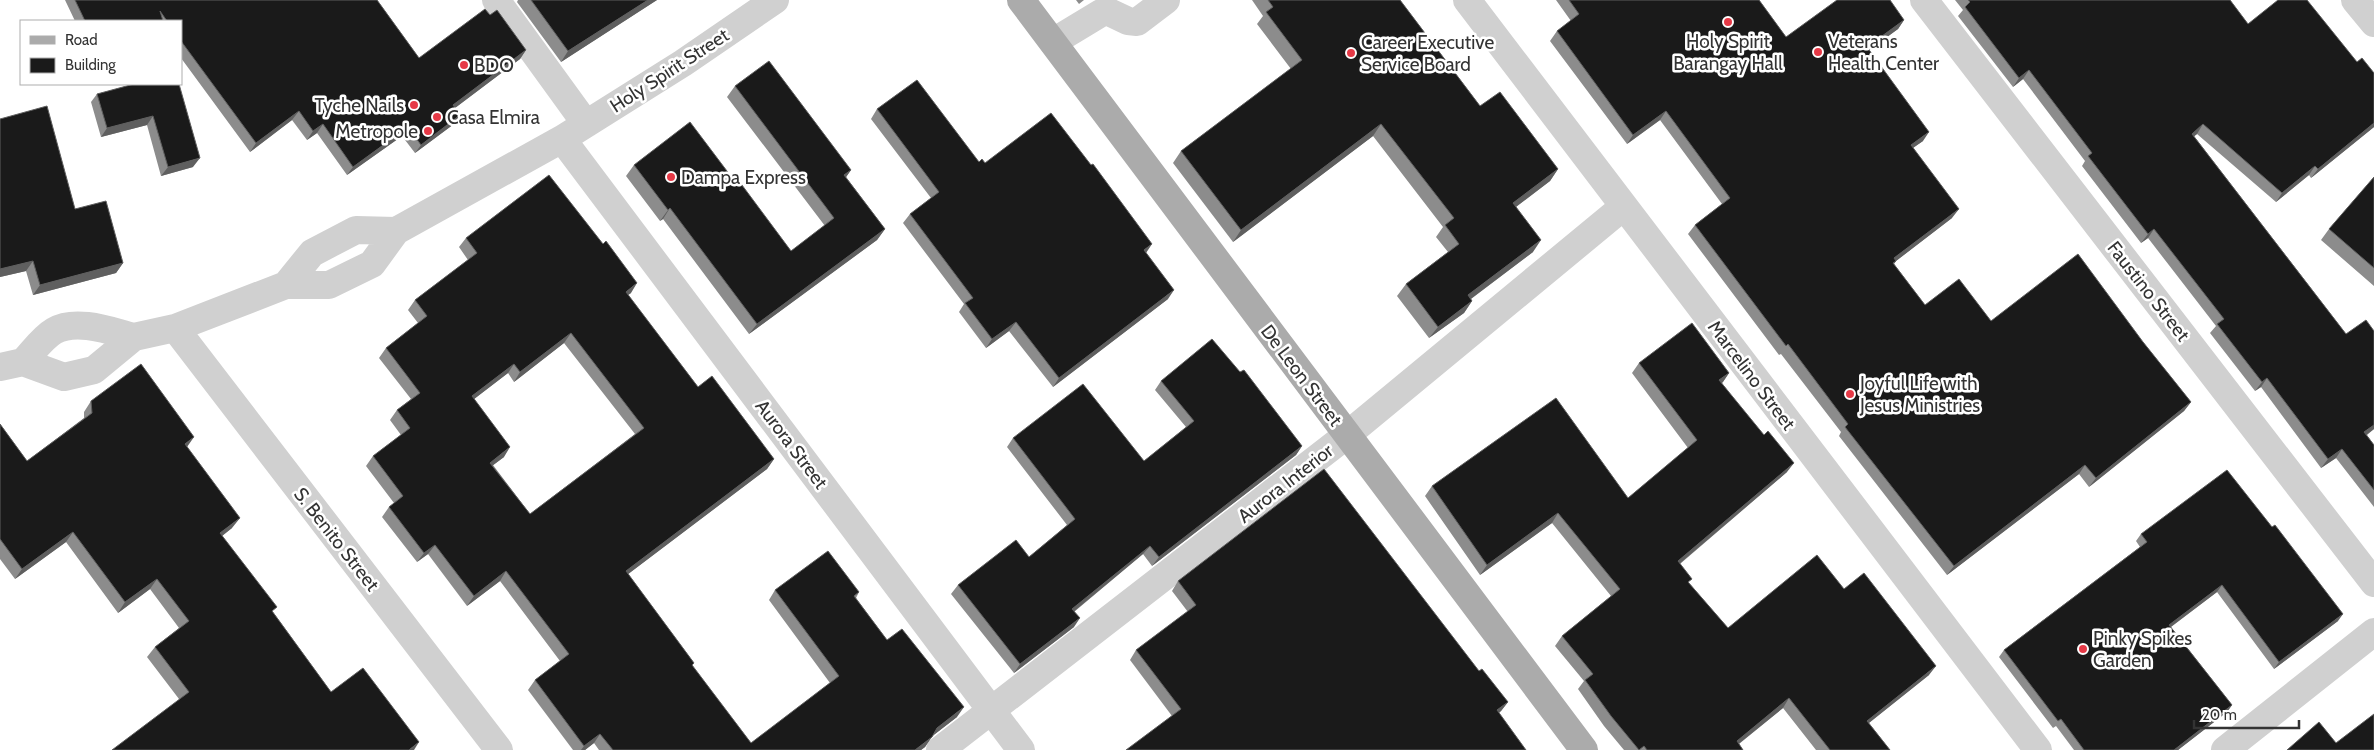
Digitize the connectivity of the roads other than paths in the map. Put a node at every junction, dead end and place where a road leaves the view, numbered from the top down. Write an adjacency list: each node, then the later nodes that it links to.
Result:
1 (496, 0): 10 (street)
2 (775, 0): 10 (street, Holy Spirit Street)
3 (1021, 0): 9 (main road, De Leon Street)
4 (1166, 0): 9 (street)
5 (1467, 0): 12 (street, Marcelino Street)
6 (1924, 0): 19 (street, Faustino Street)
7 (2355, 0): 8 (street)
8 (2374, 23)
9 (1053, 42): 18 (main road, De Leon Street)
10 (586, 124): 11 (street, Holy Spirit Street)
11 (562, 139): 13 (street, Holy Spirit Street); 21 (street, Aurora Street)
12 (1624, 207): 18 (street, Aurora Interior); 26 (street, Marcelino Street)
13 (396, 231): 14 (street); 14 (street)
14 (286, 285): 15 (street)
15 (175, 328): 16 (street); 22 (street, S. Benito Street)
16 (134, 338): 17 (street); 17 (street)
17 (11, 365)
18 (1347, 434): 21 (street, Aurora Interior); 25 (main road, De Leon Street)
19 (2374, 583)
20 (2374, 632): 27 (street)
21 (991, 710): 23 (street, Aurora Interior); 24 (street, Aurora Street)
22 (499, 750)
23 (940, 750)
24 (1021, 750)
25 (1584, 750)
26 (2038, 750)
27 (2225, 750)

